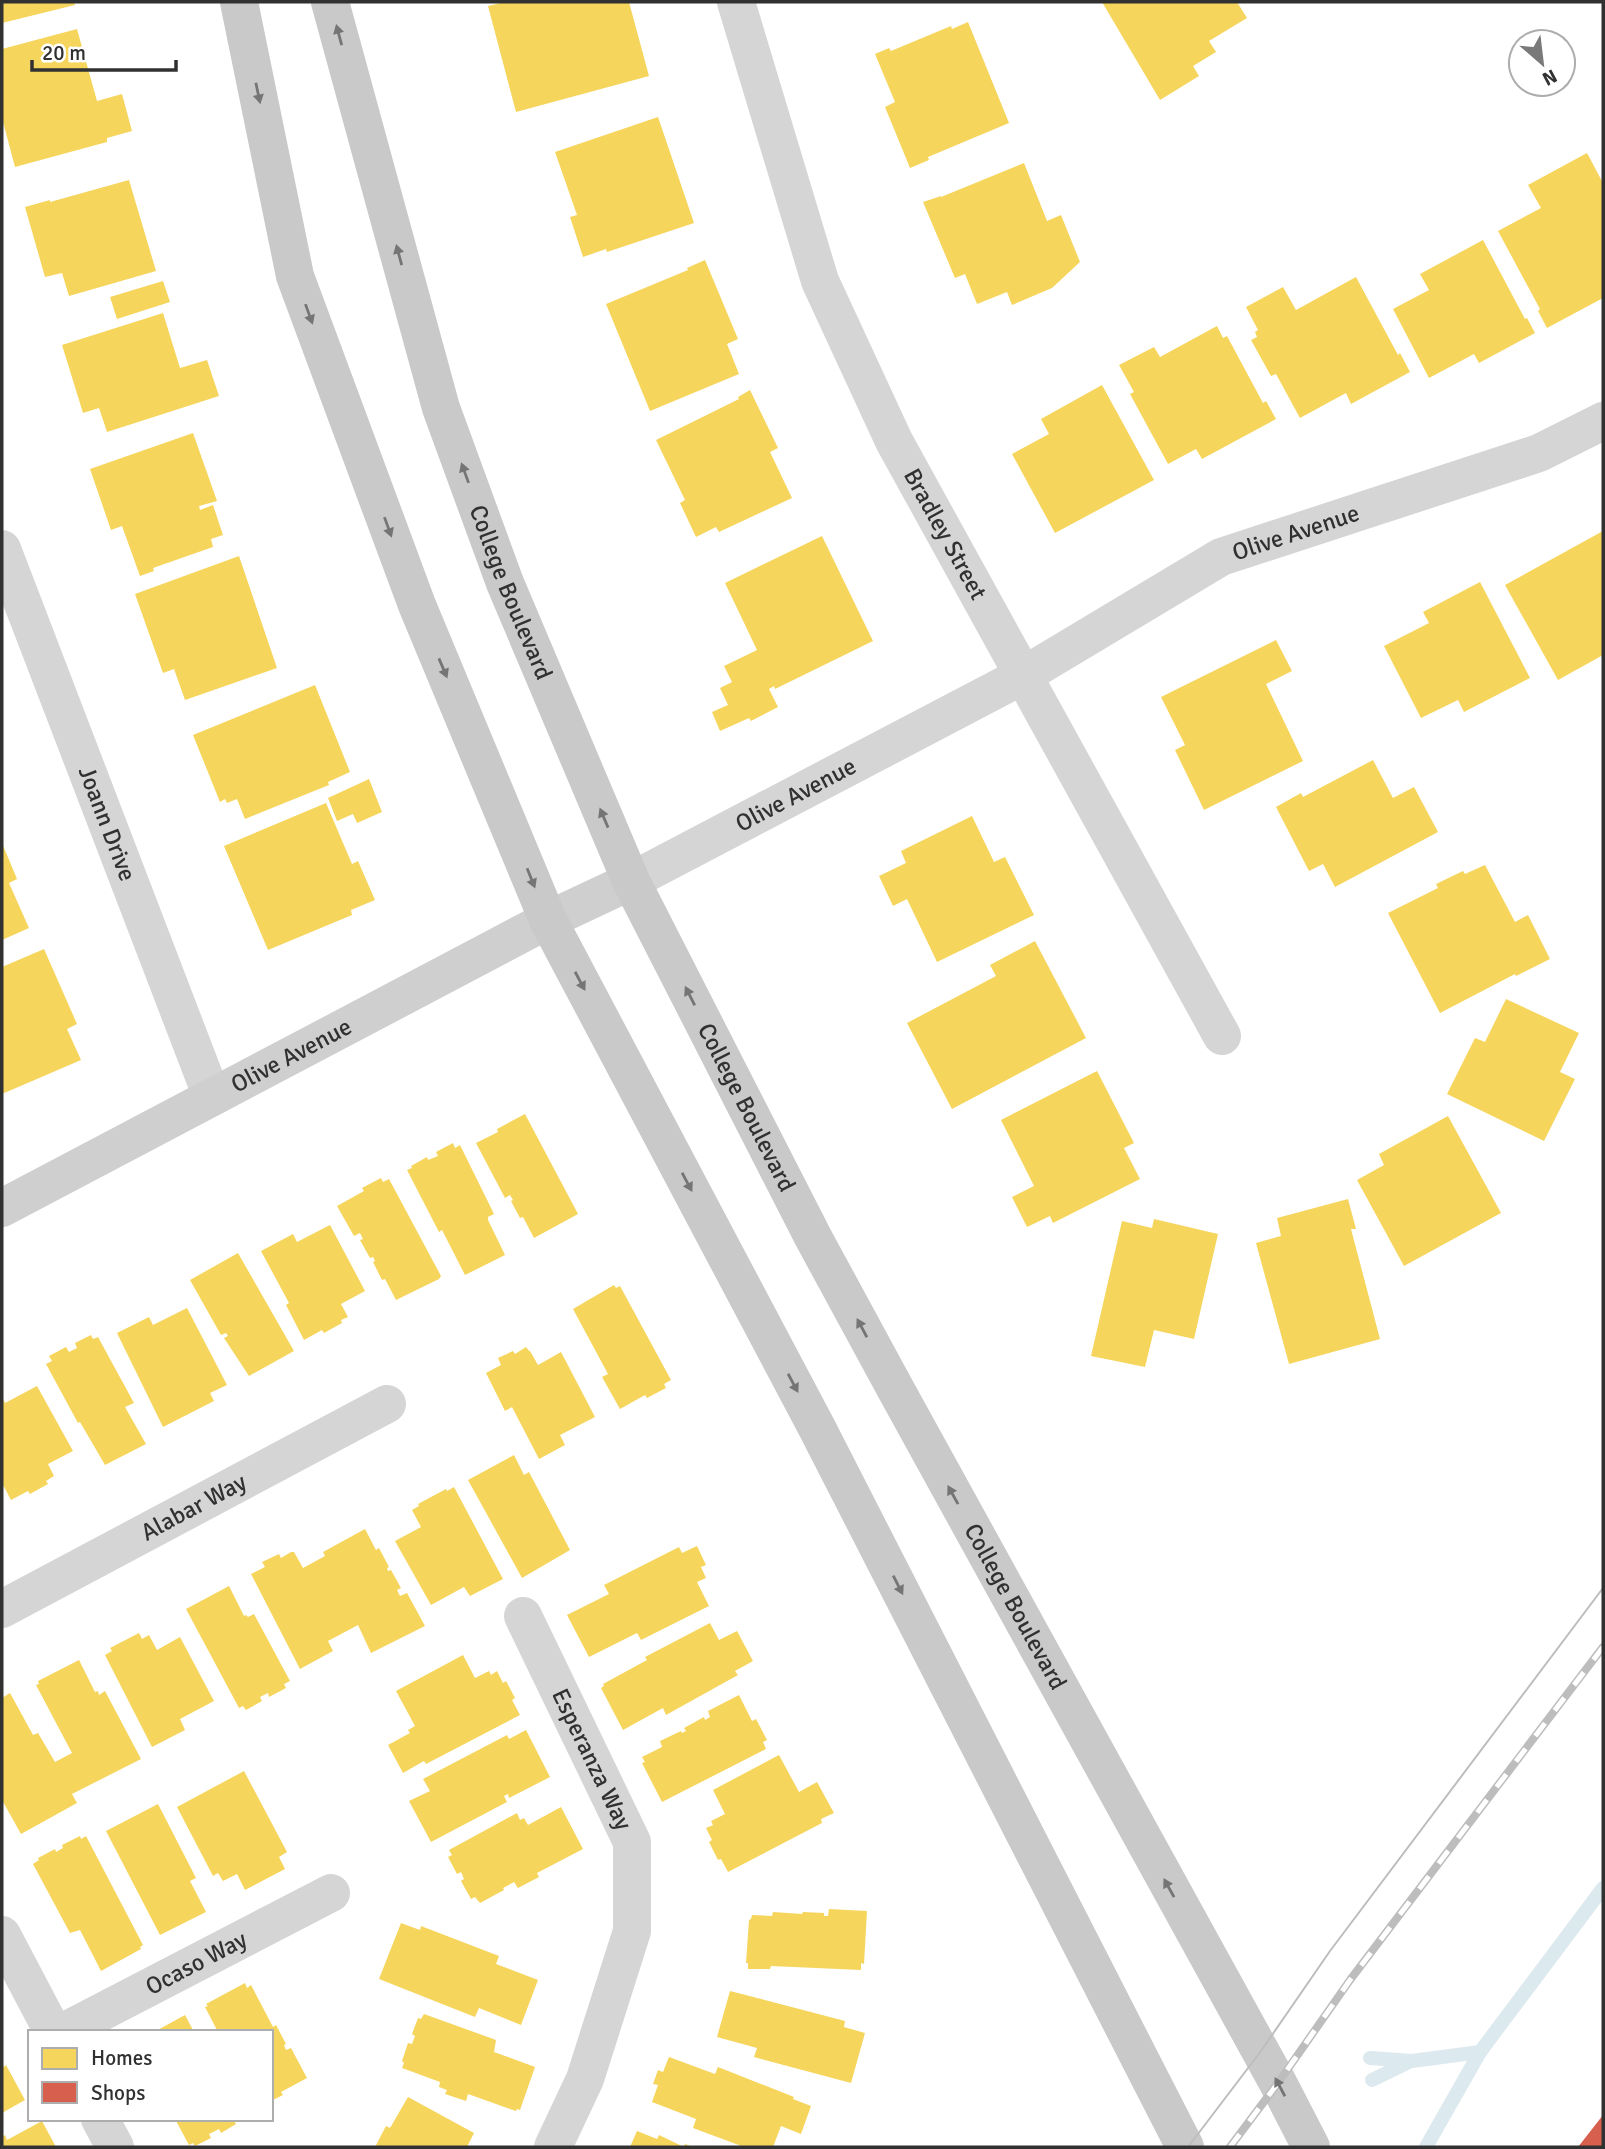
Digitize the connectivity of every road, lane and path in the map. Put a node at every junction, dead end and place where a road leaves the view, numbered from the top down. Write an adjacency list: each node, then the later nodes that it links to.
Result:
1 (239, 2): 8 (main road, one-way to 8)
2 (330, 2): 7 (main road, College Boulevard, one-way to 2)
3 (736, 2): 6 (street, Bradley Street)
4 (1603, 421): 6 (street, Olive Avenue)
5 (2, 549): 10 (street, Joann Drive)
6 (1024, 676): 7 (street, Olive Avenue); 9 (street, Bradley Street)
7 (631, 881): 8 (main road, Olive Avenue); 23 (main road, College Boulevard, one-way to 7)
8 (548, 920): 10 (main road, Olive Avenue); 22 (main road, one-way to 22)
9 (1222, 1036)
10 (212, 1097): 11 (main road, Olive Avenue)
11 (2, 1208)
12 (387, 1404): 13 (street, Alabar Way)
13 (2, 1609)
14 (523, 1616): 21 (street, Esperanza Way)
15 (331, 1893): 18 (street, Ocaso Way)
16 (2, 1935): 17 (street)
17 (52, 2030)
18 (67, 2030)
19 (101, 2121): 20 (street)
20 (114, 2147)
21 (552, 2147)
22 (1185, 2147)
23 (1311, 2147)

